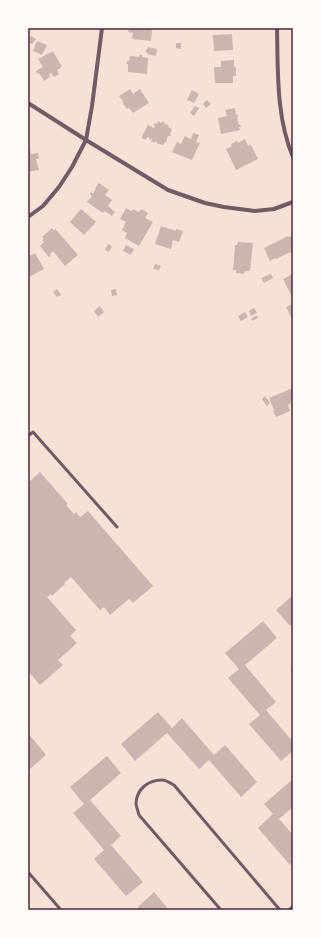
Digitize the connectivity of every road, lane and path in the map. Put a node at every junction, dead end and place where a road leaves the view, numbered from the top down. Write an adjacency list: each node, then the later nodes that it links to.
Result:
1 (102, 28): 4 (street)
2 (277, 28): 5 (street)
3 (28, 103): 4 (street)
4 (86, 140): 6 (street); 7 (street)
5 (293, 157)
6 (293, 202)
7 (28, 218)
8 (28, 436): 9 (lane)
9 (117, 527)
10 (28, 872): 12 (lane)
11 (293, 907): 15 (street)
12 (61, 910)
13 (221, 910): 14 (lane)
14 (280, 910)
15 (290, 910)

